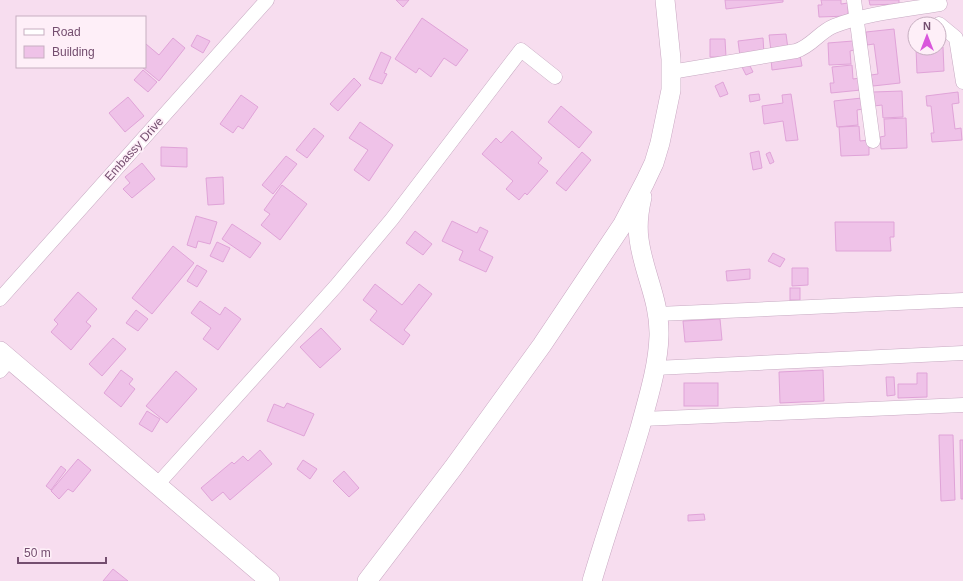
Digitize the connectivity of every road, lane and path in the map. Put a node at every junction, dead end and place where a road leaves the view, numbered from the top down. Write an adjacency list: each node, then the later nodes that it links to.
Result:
1 (267, 0): 16 (street, Embassy Drive)
2 (665, 0): 9 (street)
3 (854, 0): 7 (street)
4 (940, 4): 5 (street)
5 (916, 8): 6 (street); 7 (street)
6 (928, 16)
7 (856, 19): 9 (street); 12 (street)
8 (947, 31): 11 (street)
9 (671, 72): 13 (street)
10 (555, 77): 24 (street)
11 (963, 82)
12 (873, 141)
13 (645, 182): 14 (street); 15 (street)
14 (610, 243): 15 (street); 26 (street)
15 (641, 248): 18 (street)
16 (0, 299)
17 (963, 300): 18 (street)
18 (658, 314): 21 (street)
19 (963, 353): 21 (street)
20 (3, 361): 24 (street)
21 (655, 368): 23 (street)
22 (963, 405): 23 (street)
23 (642, 419): 27 (street)
24 (156, 486): 25 (street)
25 (270, 581)
26 (367, 581)
27 (592, 581)

